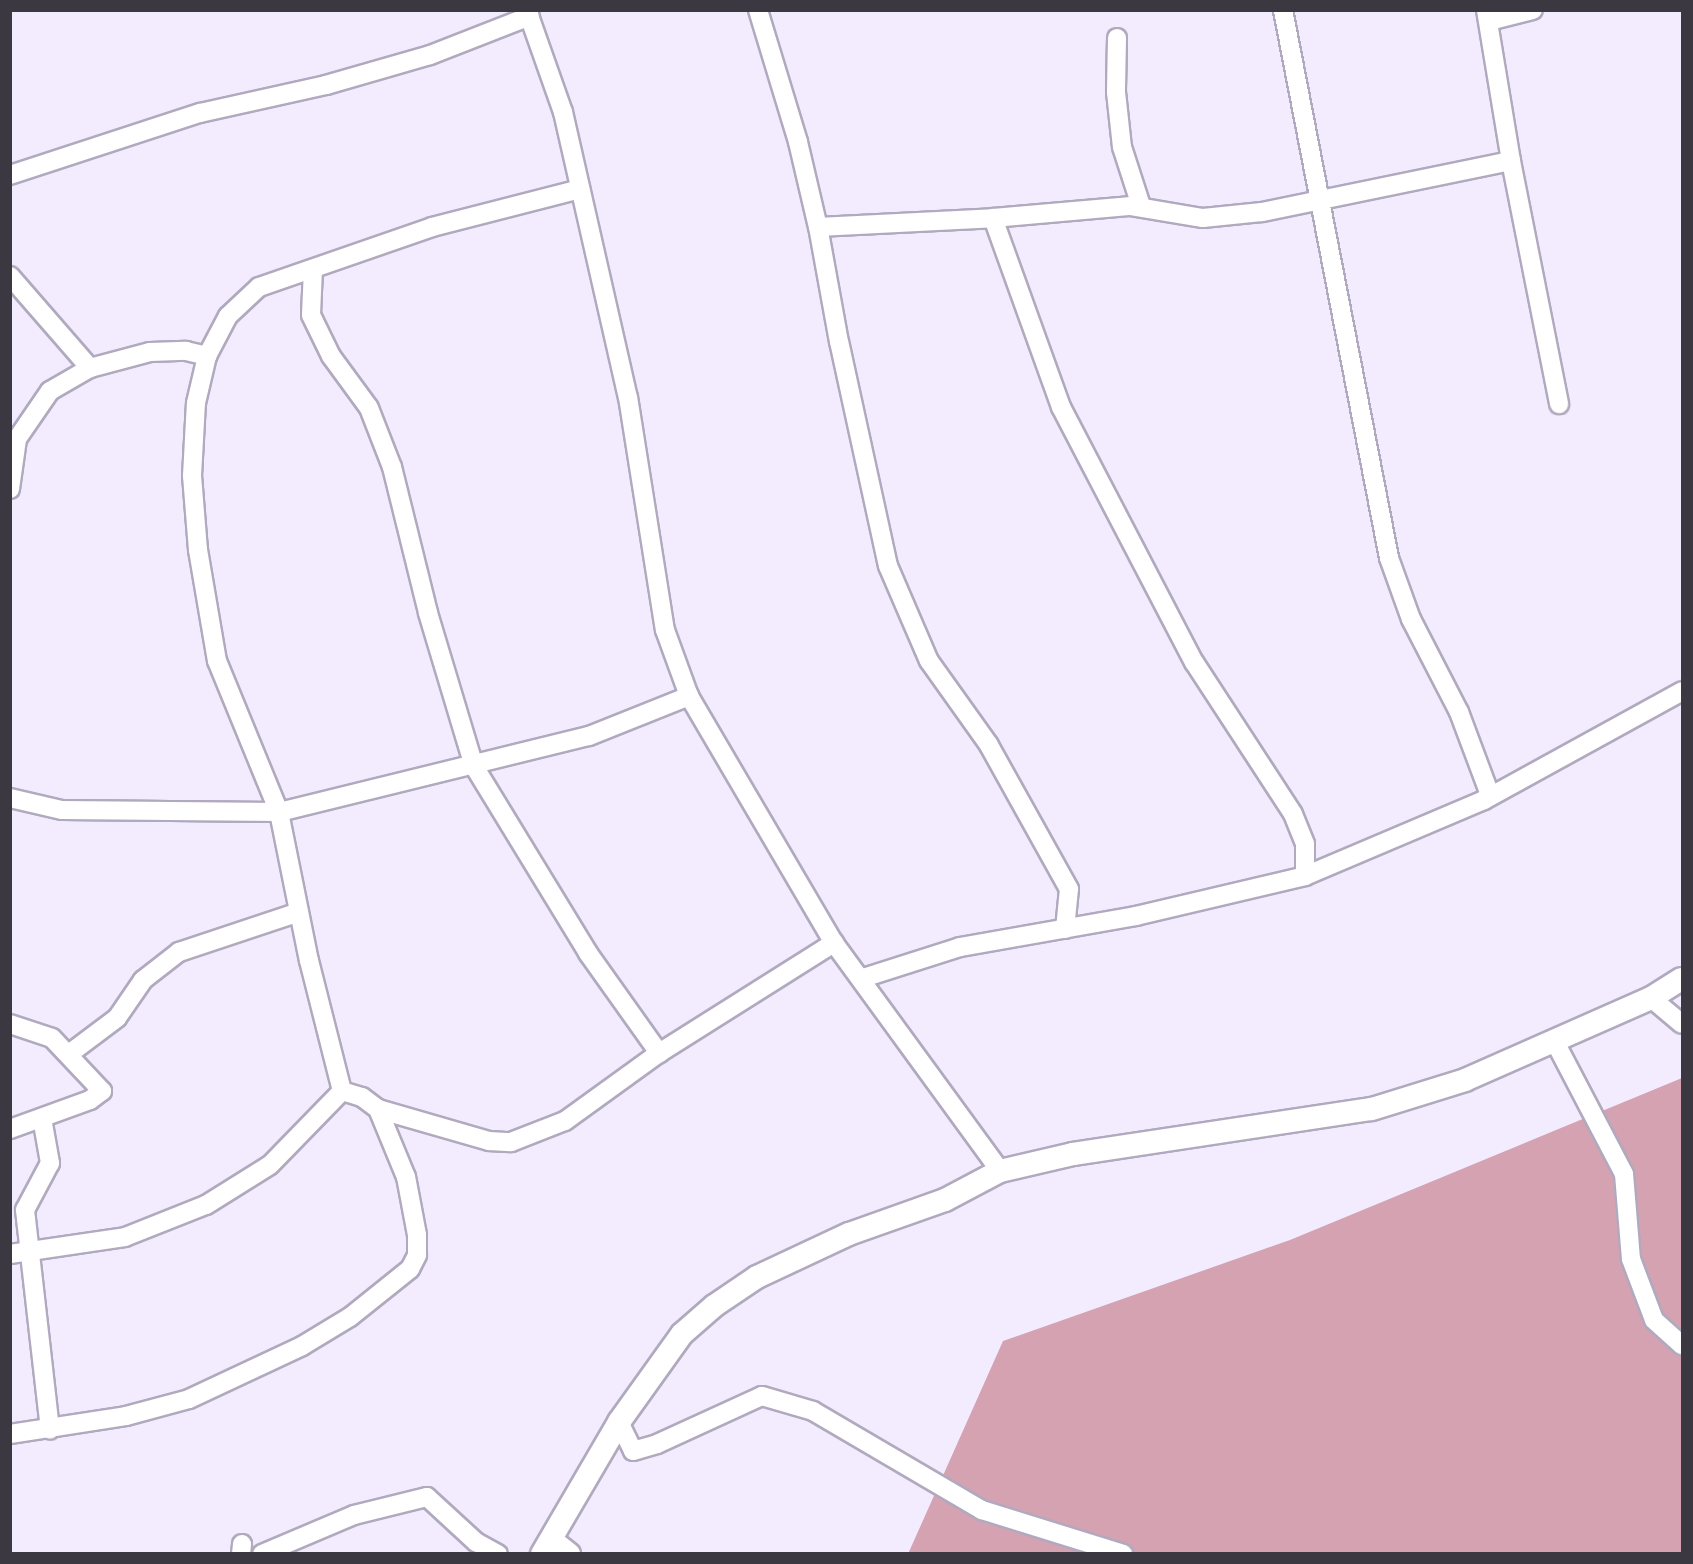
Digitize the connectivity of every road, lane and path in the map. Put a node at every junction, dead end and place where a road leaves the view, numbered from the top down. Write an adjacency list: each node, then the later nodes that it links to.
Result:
1 (758, 10): 13 (street)
2 (1282, 10): 10 (street)
3 (1533, 10): 5 (street)
4 (528, 13): 8 (street); 9 (street)
5 (1488, 16): 7 (street)
6 (1117, 38): 11 (street)
7 (1511, 161): 10 (street); 18 (street)
8 (10, 175)
9 (580, 189): 14 (street); 21 (street)
10 (1319, 200): 11 (street); 23 (street)
11 (1141, 206): 12 (street)
12 (993, 219): 13 (street); 26 (street)
13 (818, 227): 28 (street)
14 (313, 269): 16 (street); 22 (street)
15 (10, 276): 17 (street)
16 (207, 356): 17 (street); 25 (street)
17 (90, 368): 19 (street)
18 (1559, 404)
19 (10, 489)
20 (1683, 691): 23 (street)
21 (688, 696): 22 (street); 29 (street)
22 (474, 766): 25 (street); 36 (street)
23 (1490, 795): 26 (street)
24 (10, 798): 25 (street)
25 (279, 812): 27 (street)
26 (1305, 876): 28 (street)
27 (298, 912): 37 (street); 38 (street)
28 (1065, 929): 30 (street)
29 (834, 942): 30 (street); 36 (street)
30 (863, 978): 42 (street)
31 (1683, 979): 32 (main road)
32 (1651, 998): 34 (street); 35 (main road)
33 (10, 1024): 37 (street)
34 (1683, 1024)
35 (1555, 1042): 42 (main road); 44 (street)
36 (659, 1053): 39 (street)
37 (69, 1054): 40 (street)
38 (342, 1091): 39 (street); 43 (street)
39 (378, 1109): 46 (street)
40 (42, 1118): 41 (street); 43 (street)
41 (10, 1129)
42 (1000, 1171): 45 (main road)
43 (20, 1253): 46 (street)
44 (1683, 1346)
45 (619, 1422): 48 (main road); 52 (street)
46 (50, 1430): 47 (street)
47 (10, 1434)
48 (546, 1547): 51 (main road)
49 (262, 1554): 50 (street)
50 (498, 1554)
51 (570, 1554)
52 (1123, 1554)

